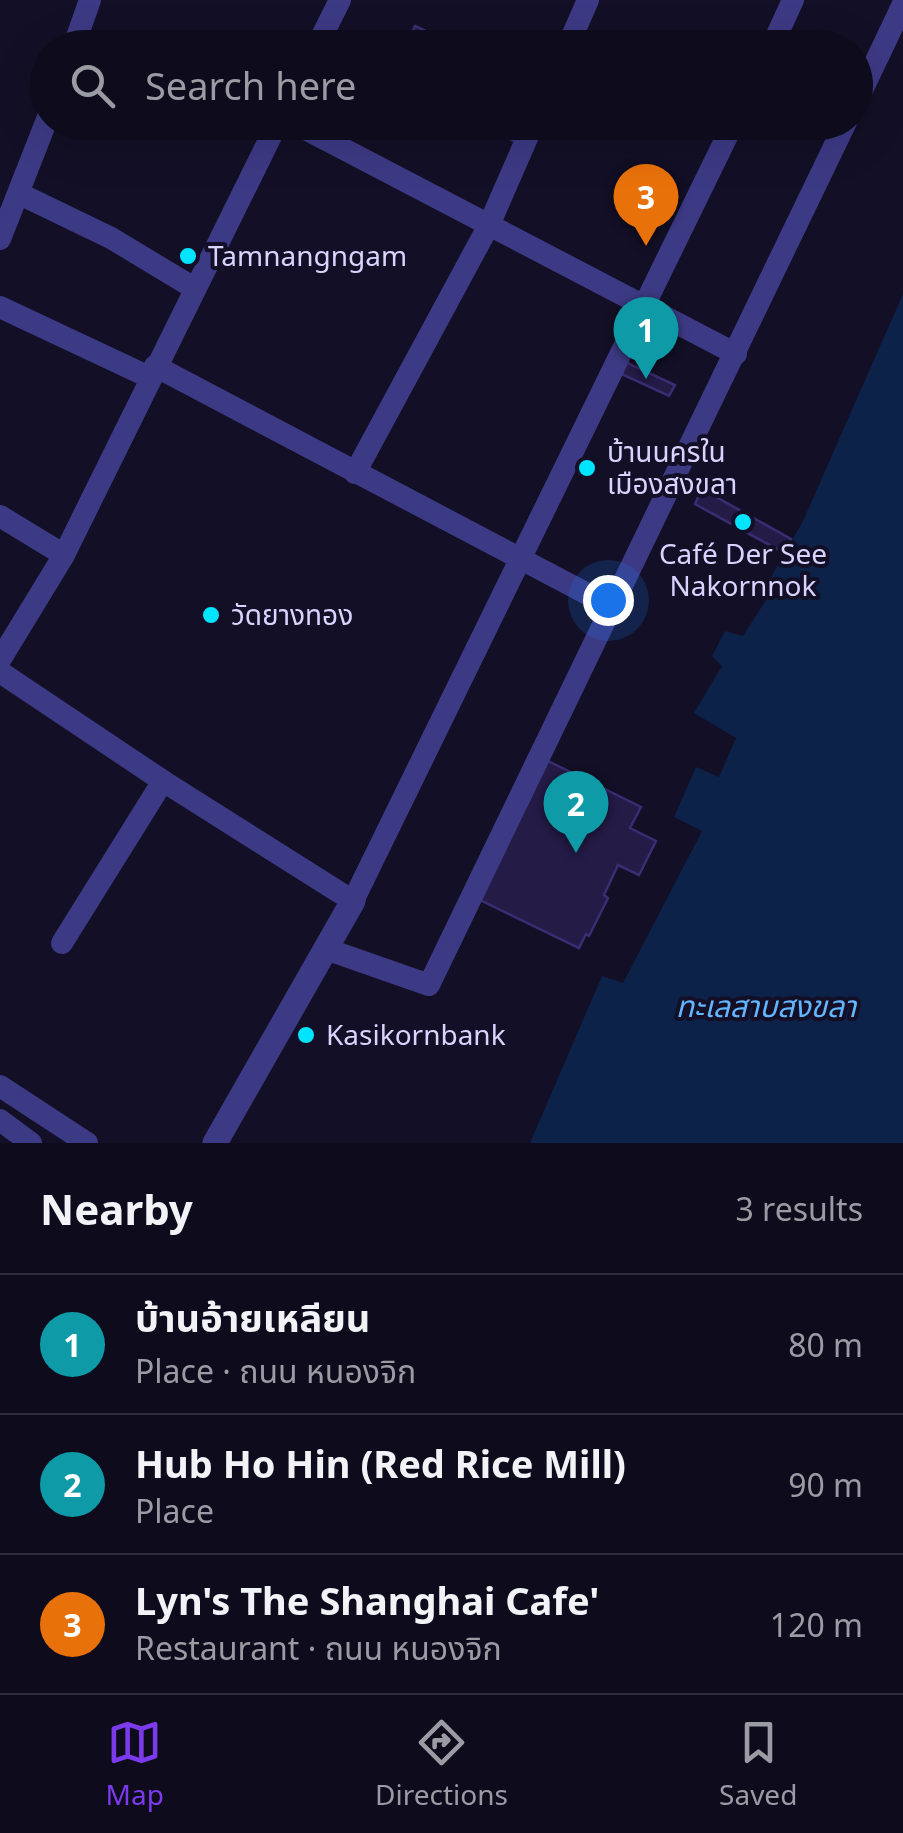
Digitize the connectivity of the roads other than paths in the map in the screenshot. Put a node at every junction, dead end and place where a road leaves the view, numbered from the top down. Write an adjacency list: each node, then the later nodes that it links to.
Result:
1 (90, 0): 6 (street)
2 (340, 0): 7 (street)
3 (588, 0): 8 (street)
4 (794, 0): 9 (street)
5 (903, 4): 10 (street)
6 (79, 30)
7 (325, 30)
8 (576, 30)
9 (779, 30)
10 (873, 68)
11 (40, 140): 17 (street)
12 (269, 140): 20 (street)
13 (326, 140): 18 (street)
14 (526, 140): 18 (street)
15 (725, 140): 21 (street)
16 (837, 140): 23 (street)
17 (20, 194): 19 (street); 20 (street)
18 (489, 225): 21 (street); 25 (street)
19 (0, 239)
20 (194, 288): 24 (street)
21 (646, 306): 23 (street); 28 (street)
22 (0, 307): 24 (street)
23 (736, 354): 29 (street)
24 (152, 372): 25 (street); 27 (street)
25 (355, 473): 28 (street)
26 (0, 516): 27 (street)
27 (64, 555): 30 (street)
28 (522, 560): 29 (street); 33 (street)
29 (614, 608): 35 (street)
30 (0, 660)
31 (0, 672): 32 (street)
32 (163, 782): 33 (street); 34 (street)
33 (353, 901): 35 (street)
34 (62, 943)
35 (326, 949): 40 (street)
36 (0, 1086): 39 (street)
37 (0, 1120): 38 (street)
38 (31, 1143)
39 (87, 1143)
40 (215, 1143)

